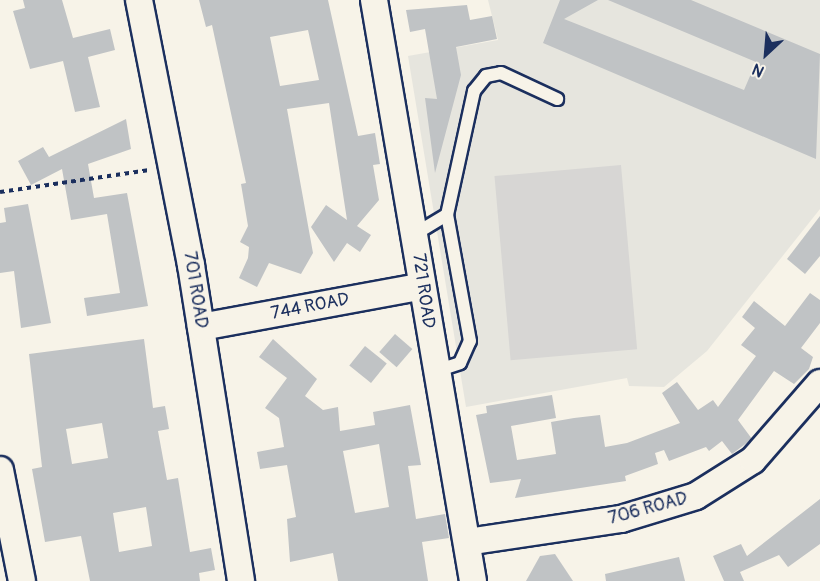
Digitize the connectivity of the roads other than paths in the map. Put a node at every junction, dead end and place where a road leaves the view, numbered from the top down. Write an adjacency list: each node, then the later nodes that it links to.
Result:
1 (138, 0): 7 (street, 701 ROAD)
2 (374, 0): 5 (street, 721 ROAD)
3 (557, 99): 4 (lane)
4 (447, 214): 5 (lane); 8 (lane)
5 (415, 234): 6 (street, 721 ROAD)
6 (419, 287): 7 (street, 744 ROAD); 8 (street, 721 ROAD)
7 (201, 327): 13 (street, 701 ROAD)
8 (436, 371): 11 (street, 721 ROAD)
9 (820, 383): 11 (street, 706 ROAD)
10 (0, 470): 12 (street)
11 (467, 542): 14 (street, 721 ROAD)
12 (22, 581)
13 (241, 581)
14 (473, 581)

